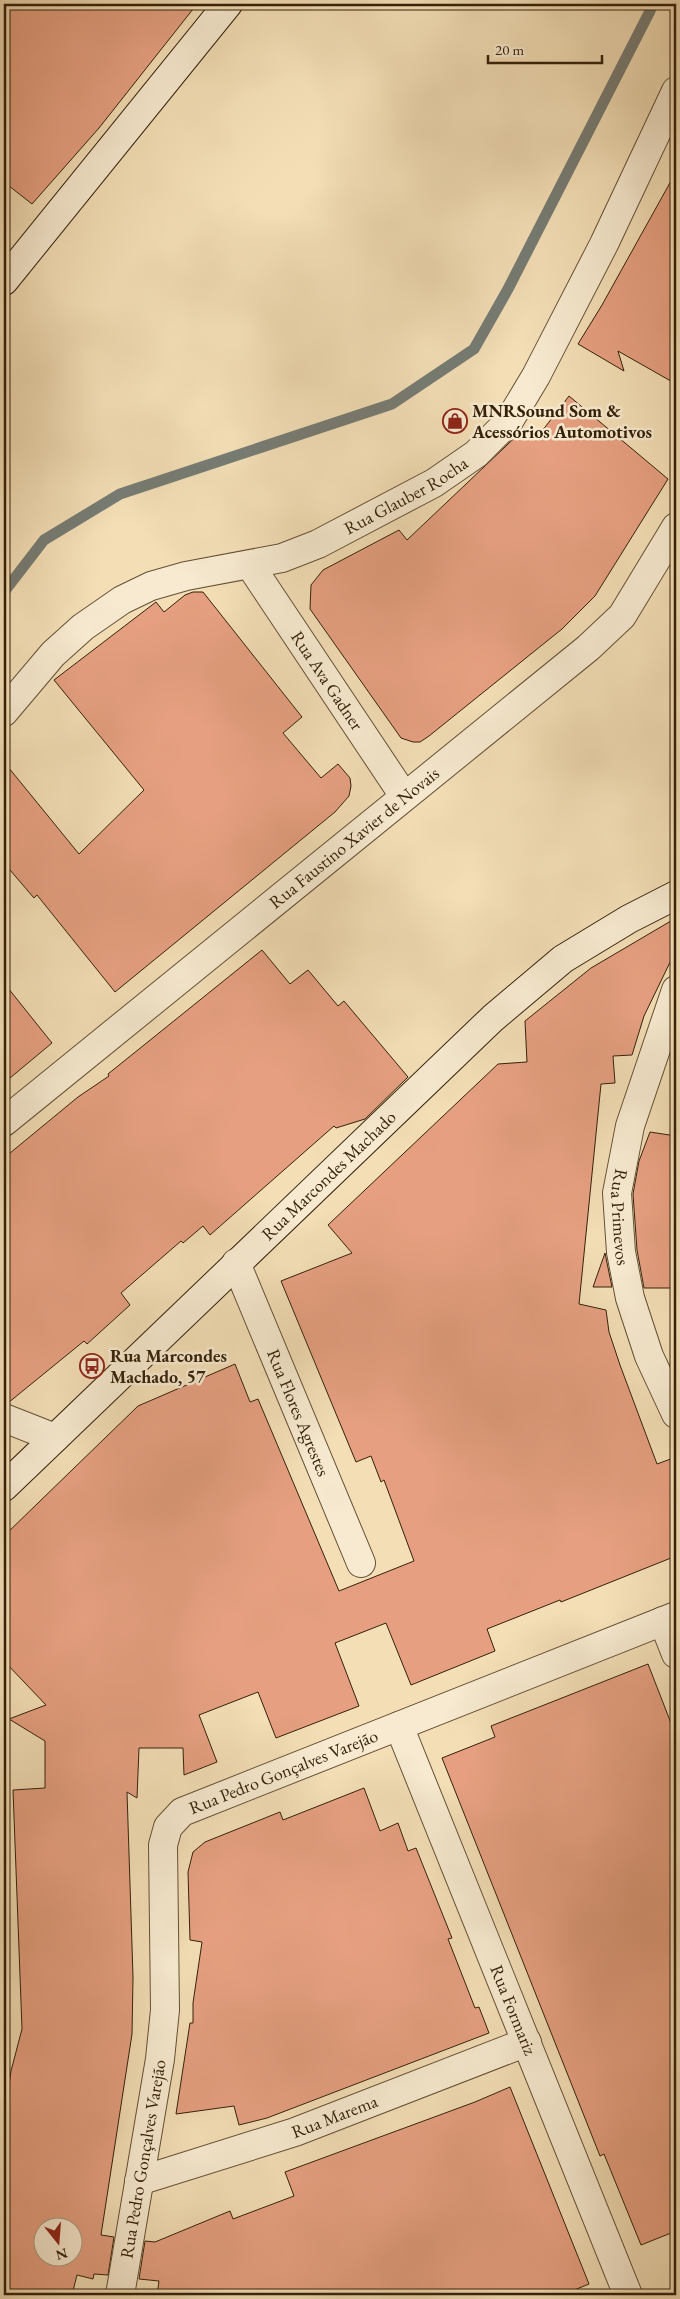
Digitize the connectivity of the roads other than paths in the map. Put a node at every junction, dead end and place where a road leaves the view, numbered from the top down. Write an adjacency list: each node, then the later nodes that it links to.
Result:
1 (228, 4): 3 (street)
2 (676, 91): 5 (street, Rua Glauber Rocha)
3 (4, 281)
4 (676, 527): 7 (street, Rua Faustino Xavier de Novais)
5 (250, 565): 6 (street, Rua Glauber Rocha); 7 (street, Rua Ava Gadner)
6 (4, 712)
7 (404, 796): 10 (street, Rua Faustino Xavier de Novais)
8 (676, 895): 11 (street, Rua Marcondes Machado)
9 (676, 990): 12 (street, Rua Primevos)
10 (4, 1122)
11 (236, 1263): 14 (street, Rua Marcondes Machado); 16 (street, Rua Flores Agrestes)
12 (676, 1414)
13 (4, 1418): 14 (street)
14 (55, 1438): 15 (street, Rua Marcondes Machado)
15 (4, 1487)
16 (361, 1563)
17 (670, 1619): 18 (street); 19 (street, Rua Pedro Gonçalves Varejão)
18 (676, 1654)
19 (399, 1726): 20 (street, Rua Formariz); 21 (street, Rua Pedro Gonçalves Varejão)
20 (528, 2042): 21 (street, Rua Marema); 23 (street, Rua Formariz)
21 (138, 2181): 22 (street, Rua Pedro Gonçalves Varejão)
22 (120, 2295)
23 (628, 2295)

